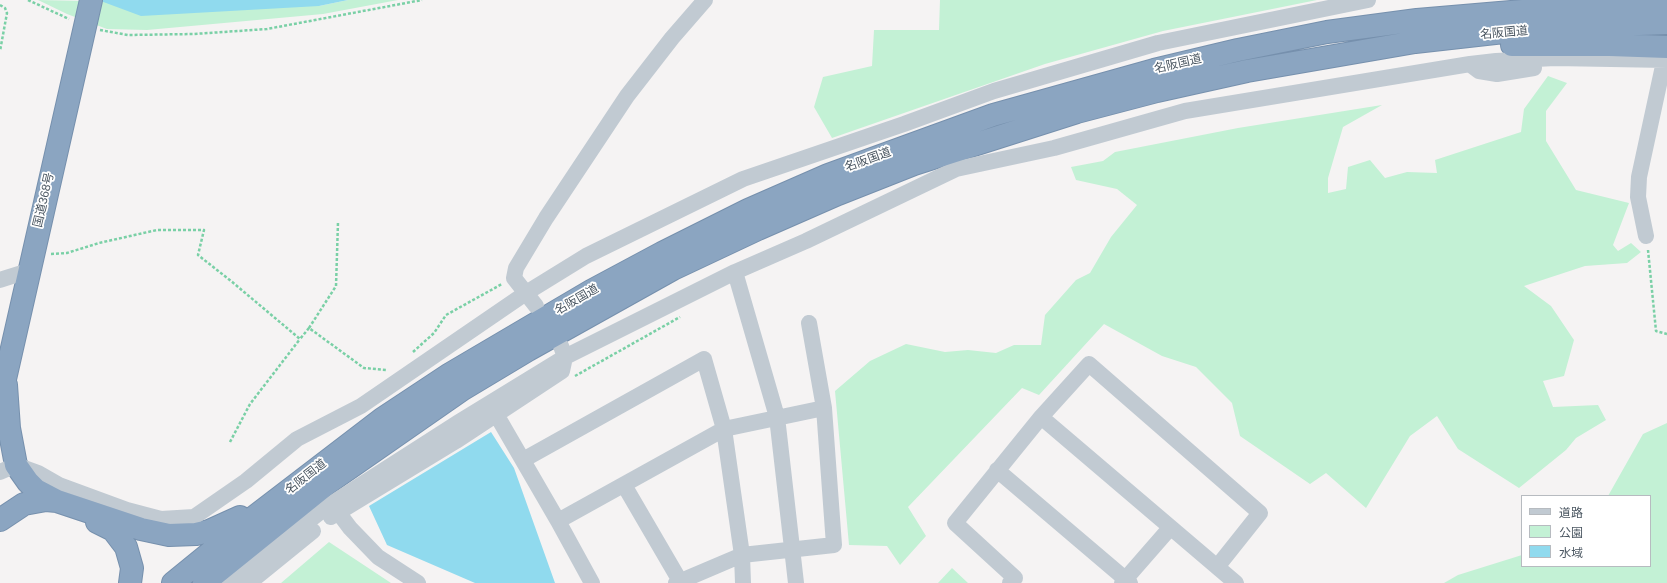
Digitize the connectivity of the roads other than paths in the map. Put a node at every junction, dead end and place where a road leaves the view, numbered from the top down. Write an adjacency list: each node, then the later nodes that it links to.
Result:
1 (705, 0): 14 (street)
2 (1368, 0): 14 (street)
3 (1472, 0): 7 (highway)
4 (1667, 3): 7 (highway, 名阪国道)
5 (88, 14): 11 (highway, 国道368号)
6 (1667, 24): 9 (highway, 名阪国道)
7 (1327, 32): 16 (highway, 名阪国道)
8 (1666, 60): 9 (highway); 10 (street); 12 (street)
9 (1157, 91): 43 (highway, 名阪国道)
10 (1646, 236)
11 (30, 261): 13 (street); 18 (highway, 国道368号)
12 (735, 272): 17 (street); 21 (street)
13 (0, 280)
14 (531, 300): 26 (street)
15 (809, 323): 20 (street)
16 (522, 331): 29 (highway); 42 (highway, 名阪国道)
17 (563, 352): 30 (street); 44 (street)
18 (5, 376): 19 (highway, 国道368号); 26 (highway)
19 (0, 401)
20 (824, 408): 21 (street); 35 (street)
21 (777, 417): 24 (street); 35 (street)
22 (1041, 417): 27 (street); 33 (street); 37 (street)
23 (500, 421): 25 (street)
24 (724, 429): 25 (street); 28 (street); 36 (street)
25 (523, 460): 32 (street)
26 (8, 468): 29 (highway)
27 (998, 470): 38 (street); 40 (street)
28 (624, 485): 32 (street); 39 (street)
29 (57, 500): 31 (highway)
30 (338, 512): 45 (street); 46 (street)
31 (0, 520)
32 (558, 521): 47 (street)
33 (1170, 528): 37 (street); 40 (street)
34 (0, 529): 41 (highway)
35 (792, 549): 36 (street); 49 (street)
36 (742, 555): 39 (street); 48 (street)
37 (1216, 567): 50 (street)
38 (1015, 581)
39 (678, 582)
40 (1126, 582)
41 (130, 583)
42 (172, 583)
43 (204, 583)
44 (229, 583)
45 (249, 583)
46 (418, 583)
47 (592, 583)
48 (743, 583)
49 (796, 583)
50 (1236, 583)

